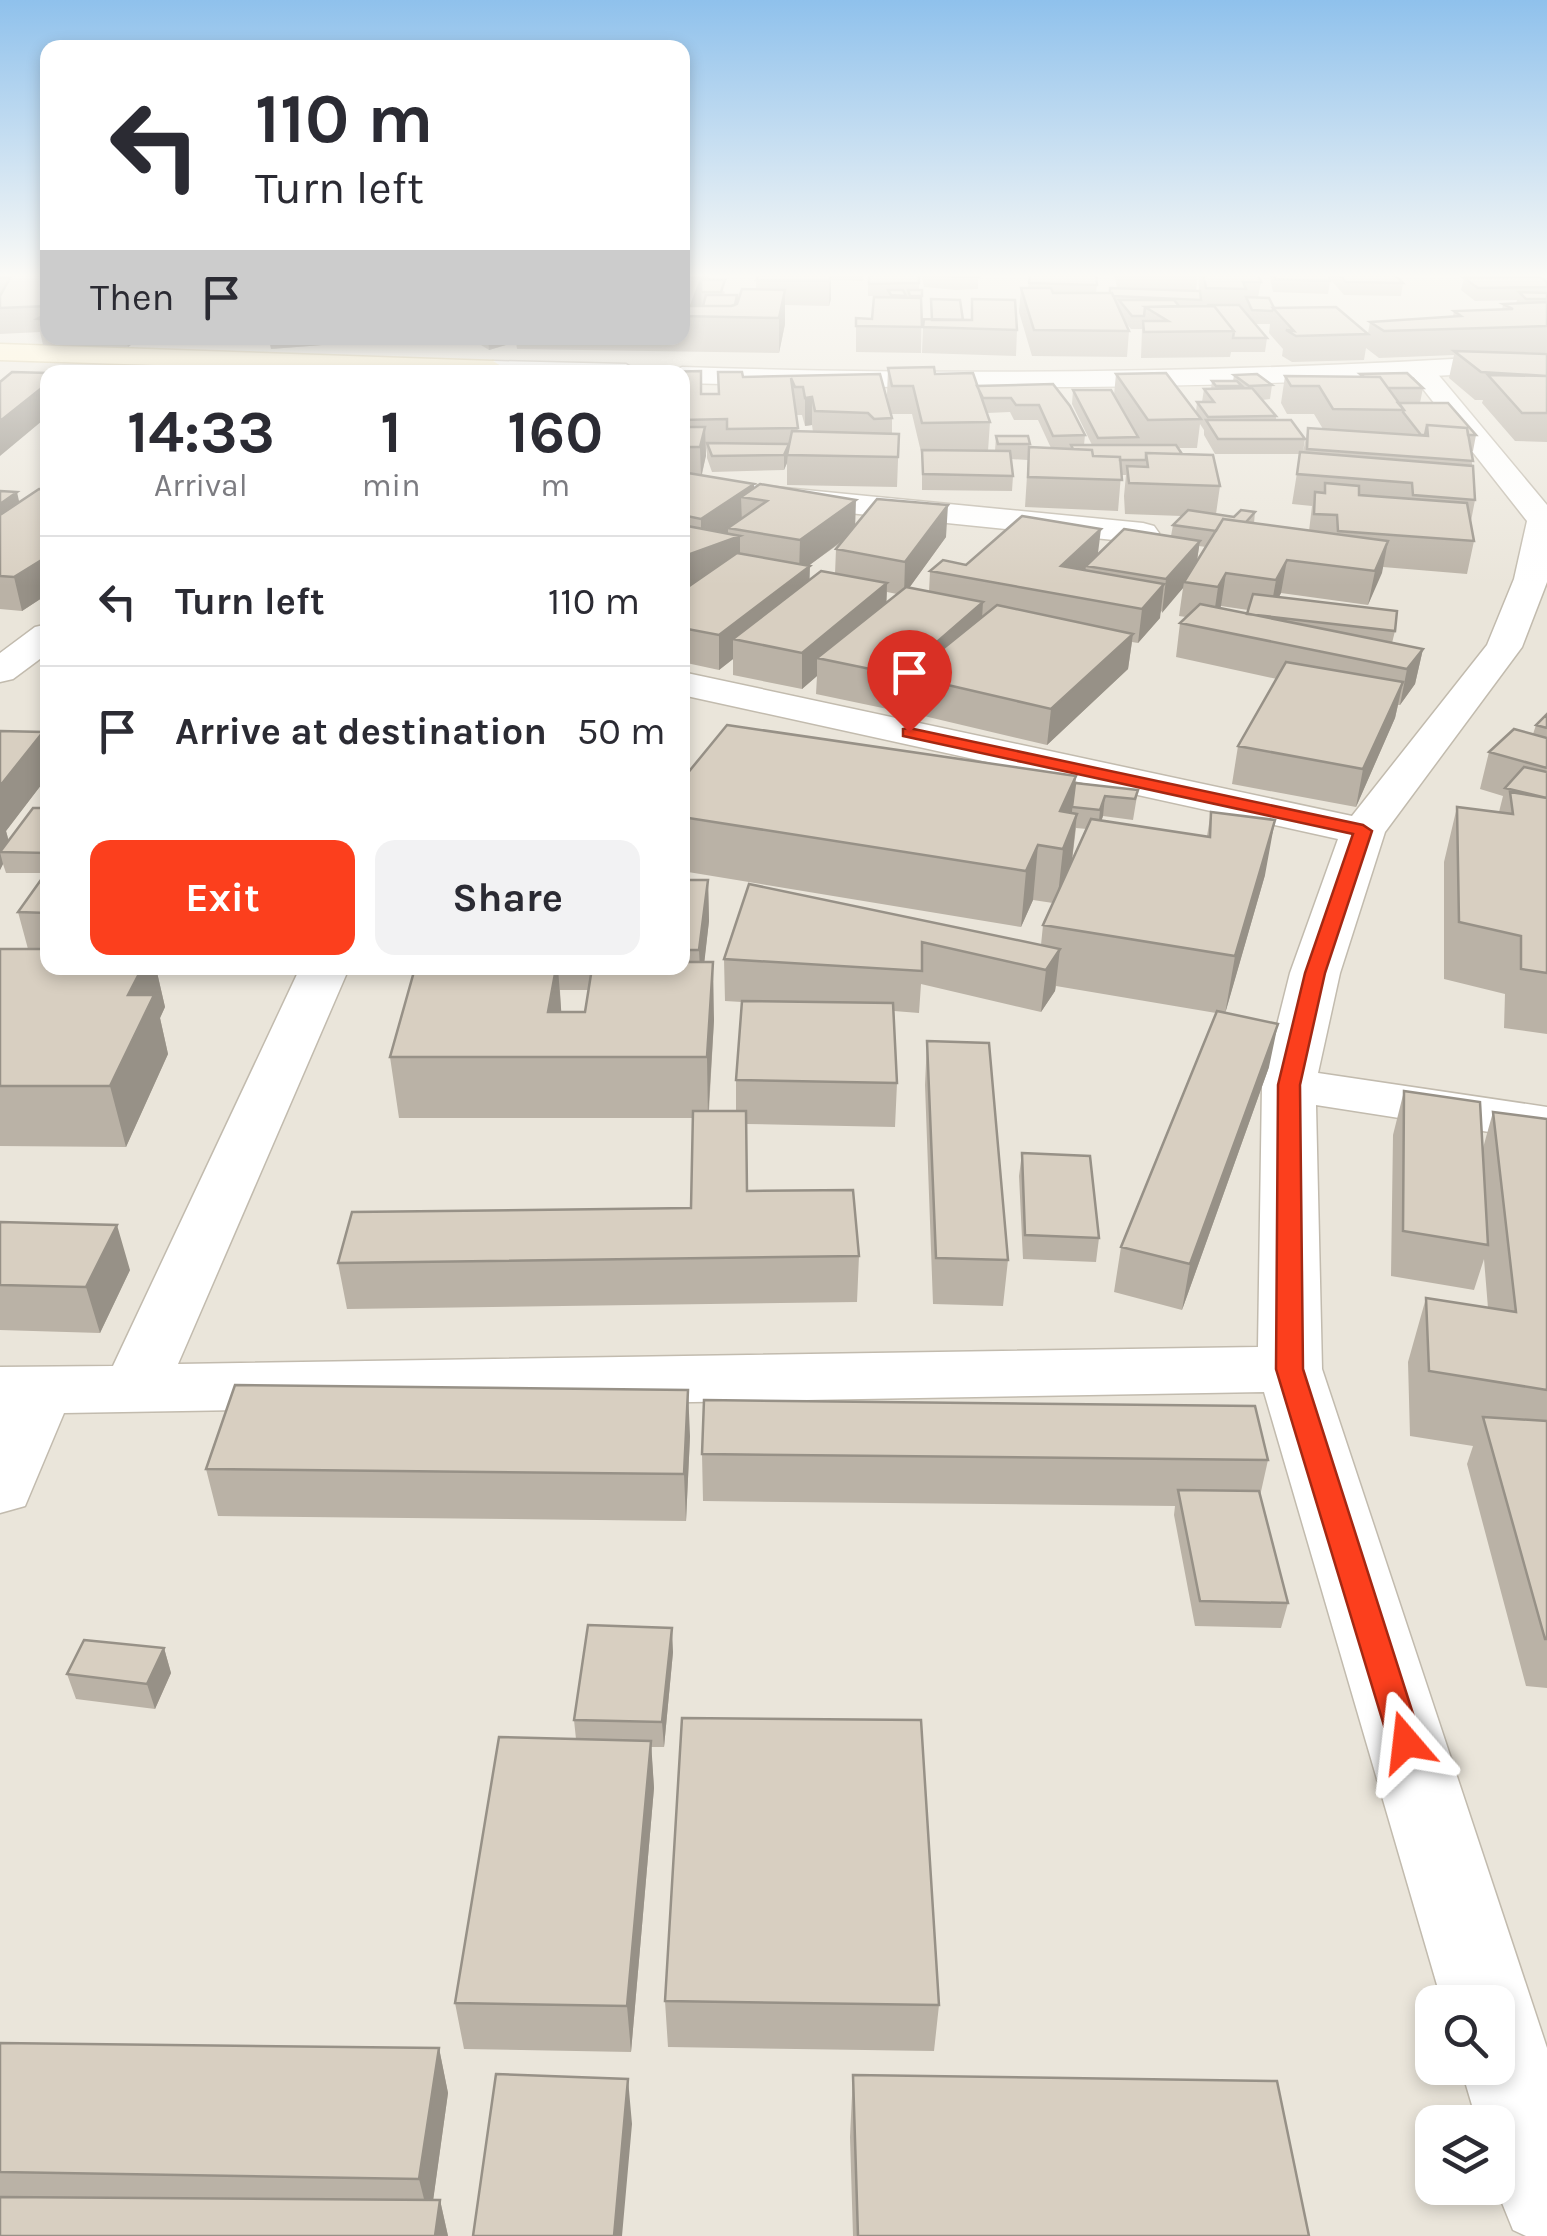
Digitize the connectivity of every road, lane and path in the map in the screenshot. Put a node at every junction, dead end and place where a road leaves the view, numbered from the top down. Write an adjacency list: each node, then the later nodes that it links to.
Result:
1 (780, 377): 2 (street)
2 (1259, 377)
3 (1427, 377): 5 (street)
4 (690, 488): 6 (street)
5 (1545, 520): 10 (street)
6 (1144, 533)
7 (40, 641): 8 (street)
8 (0, 671)
9 (690, 686): 10 (street)
10 (1363, 831): 12 (street)
11 (321, 975): 15 (street)
12 (1289, 1085): 13 (street); 14 (street)
13 (1547, 1124)
14 (1290, 1369): 15 (street); 18 (street)
15 (136, 1386): 16 (street)
16 (20, 1391): 17 (street)
17 (0, 1487)
18 (1482, 1985)
19 (1513, 2085): 20 (street)
20 (1547, 2196)

